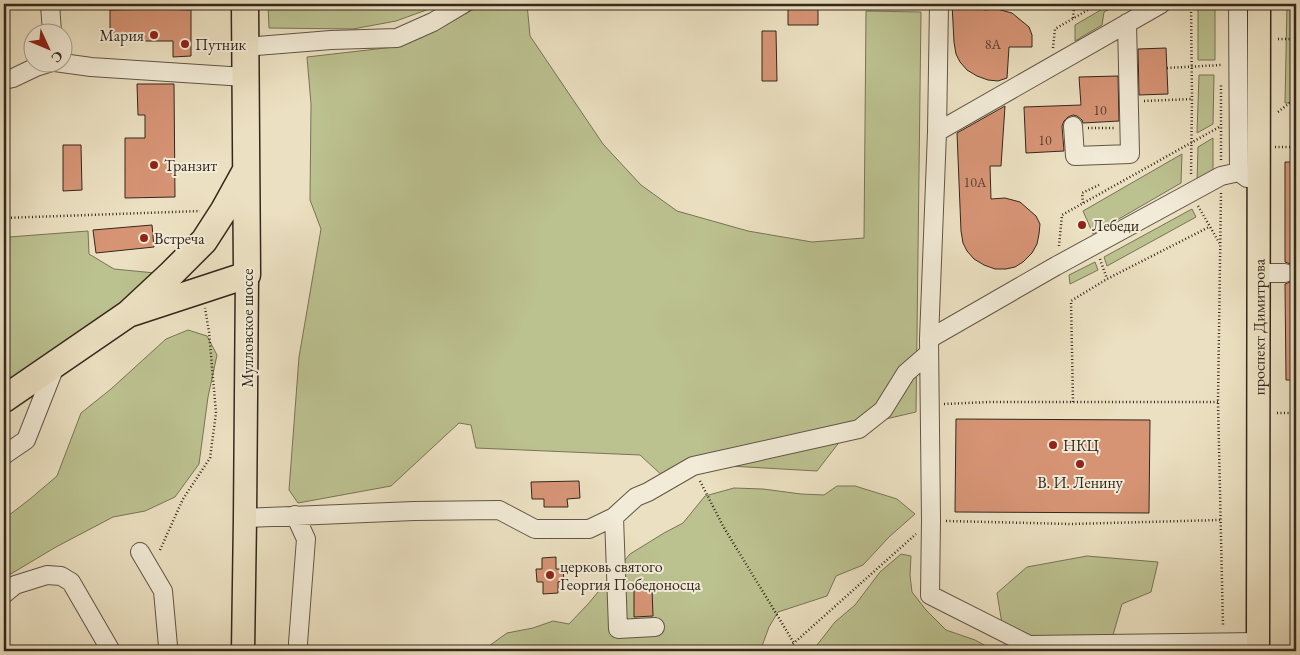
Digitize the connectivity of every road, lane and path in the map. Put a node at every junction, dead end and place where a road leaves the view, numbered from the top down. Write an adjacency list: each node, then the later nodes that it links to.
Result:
1 (50, 4): 12 (lane)
2 (245, 4): 16 (highway, Мулловское шоссе)
3 (463, 4): 16 (lane)
4 (939, 4): 33 (lane)
5 (1080, 4): 11 (path)
6 (1098, 4): 11 (path)
7 (1161, 4): 13 (lane)
8 (1191, 4): 20 (path)
9 (1238, 4): 36 (lane)
10 (1259, 4): 39 (main road, проспект Димитрова)
11 (1073, 19): 19 (path)
12 (51, 22)
13 (1127, 23): 19 (lane); 28 (lane)
14 (1277, 38): 15 (path)
15 (1296, 39)
16 (245, 47): 23 (highway, Мулловское шоссе)
17 (1221, 56): 20 (path)
18 (72, 64): 23 (lane)
19 (1052, 66): 33 (lane)
20 (1192, 67): 21 (path); 27 (path)
21 (1167, 68)
22 (26, 72): 24 (lane)
23 (245, 77): 35 (highway, Мулловское шоссе)
24 (4, 80)
25 (1221, 83): 30 (path)
26 (1296, 98): 29 (path)
27 (1192, 99): 28 (path); 34 (path)
28 (1129, 102): 32 (lane)
29 (1277, 113)
30 (1221, 126): 34 (path); 37 (path)
31 (1073, 128): 32 (path); 32 (lane)
32 (1129, 128)
33 (937, 132): 54 (lane)
34 (1191, 143): 40 (path); 41 (path)
35 (246, 171): 42 (highway); 50 (highway, Мулловское шоссе)
36 (1239, 172): 37 (lane); 39 (lane)
37 (1221, 176): 40 (lane); 46 (path)
38 (1099, 185): 41 (path)
39 (1259, 188): 48 (main road, проспект Димитрова)
40 (1191, 192): 44 (path); 45 (lane)
41 (1083, 203): 47 (path)
42 (224, 210): 43 (path); 53 (highway)
43 (4, 218)
44 (1209, 227): 46 (path); 51 (path)
45 (1096, 245): 47 (lane); 51 (path)
46 (1220, 246): 58 (path)
47 (1056, 266): 54 (lane)
48 (1259, 273): 49 (lane); 75 (main road, проспект Димитрова)
49 (1285, 273)
50 (247, 275): 52 (highway); 66 (main road, Мулловское шоссе)
51 (1107, 279): 57 (path)
52 (202, 290): 53 (highway); 69 (path)
53 (128, 314): 55 (highway)
54 (929, 346): 59 (lane); 63 (lane)
55 (56, 364): 56 (highway); 62 (lane)
56 (4, 399)
57 (1073, 402): 58 (path); 59 (path)
58 (1218, 402): 68 (path)
59 (930, 404): 67 (lane)
60 (1277, 413): 61 (path)
61 (1296, 413)
62 (4, 456)
63 (693, 466): 65 (lane); 74 (path)
64 (295, 515): 65 (lane); 66 (lane); 80 (lane)
65 (614, 517): 72 (lane)
66 (245, 518): 79 (main road, Мулловское шоссе)
67 (931, 520): 68 (path); 74 (path); 76 (lane)
68 (1220, 520): 73 (path)
69 (160, 550)
70 (140, 552): 78 (lane)
71 (4, 594): 77 (lane)
72 (655, 627)
73 (1224, 642): 75 (lane); 76 (lane)
74 (794, 643): 81 (path)
75 (1258, 647)
76 (1088, 648)
77 (111, 651)
78 (167, 651)
79 (243, 651)
80 (299, 651)
81 (785, 651)

